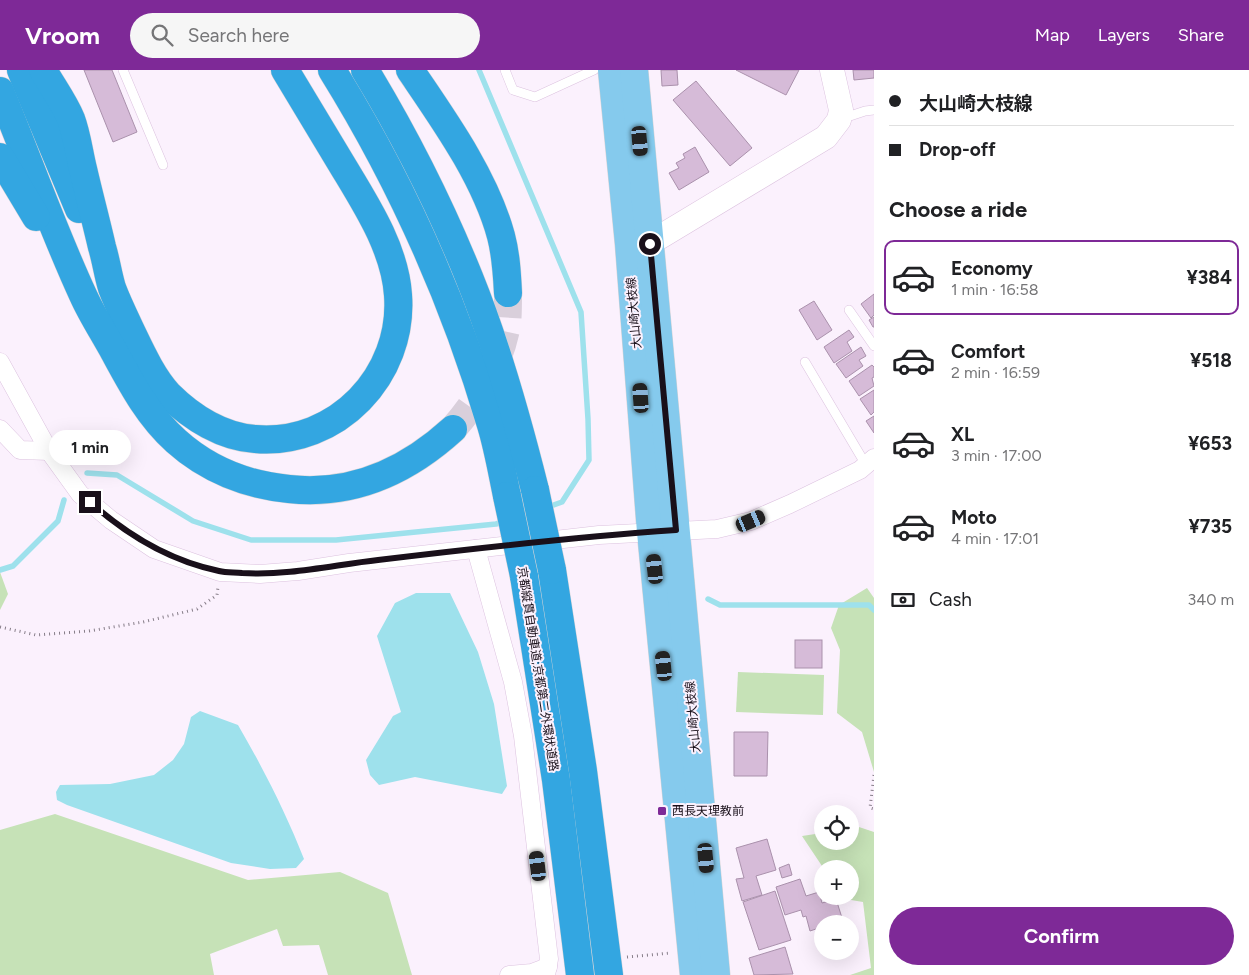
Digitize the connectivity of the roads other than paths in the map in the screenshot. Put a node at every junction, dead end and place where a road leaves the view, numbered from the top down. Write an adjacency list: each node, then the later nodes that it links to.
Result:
1 (21, 70): 19 (highway)
2 (43, 70): 19 (highway)
3 (122, 70): 17 (lane)
4 (285, 70): 19 (highway)
5 (332, 70): 35 (highway, 京都縦貫自動車道;京都第二外環状道路, bridge)
6 (365, 70): 32 (highway, bridge)
7 (410, 70): 20 (highway)
8 (505, 70): 9 (lane)
9 (594, 70)
10 (612, 70): 18 (main road, 大山崎大枝線)
11 (634, 70): 18 (main road, 大山崎大枝線)
12 (832, 70): 15 (street)
13 (0, 91): 21 (highway)
14 (874, 110): 15 (lane)
15 (839, 120): 18 (street)
16 (0, 157): 21 (highway)
17 (163, 165)
18 (639, 244): 30 (main road, 大山崎大枝線)
19 (113, 288)
20 (508, 293)
21 (83, 296): 27 (highway)
22 (849, 310): 23 (lane)
23 (874, 346)
24 (0, 362): 28 (street)
25 (806, 362): 29 (lane)
26 (0, 429): 28 (street)
27 (453, 429)
28 (49, 451): 31 (street)
29 (870, 461): 30 (street)
30 (664, 531): 31 (street); 36 (main road, 大山崎大枝線); 37 (main road, 大山崎大枝線)
31 (476, 549): 33 (street)
32 (616, 966)
33 (547, 971): 34 (street)
34 (509, 975)
35 (580, 975)
36 (694, 975)
37 (716, 975)

